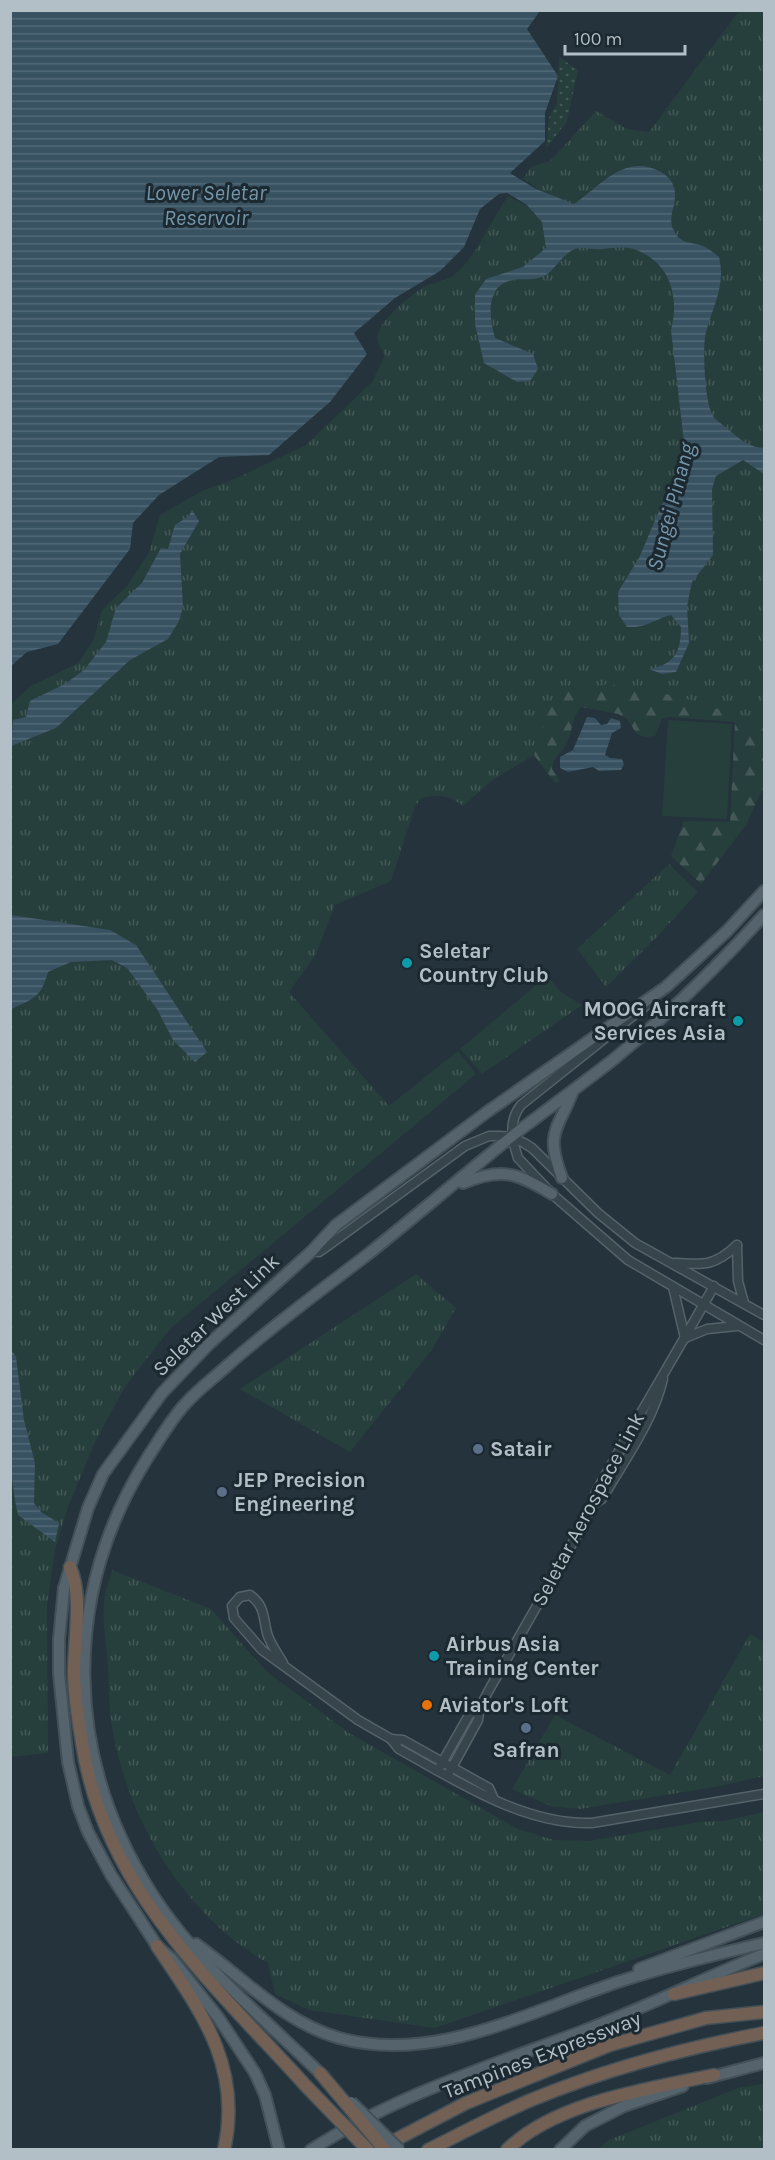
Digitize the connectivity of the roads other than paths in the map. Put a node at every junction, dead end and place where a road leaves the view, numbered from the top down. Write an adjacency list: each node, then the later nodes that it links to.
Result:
1 (765, 891): 3 (main road, Seletar West Link)
2 (765, 915): 4 (main road, Seletar West Link)
3 (666, 987): 5 (street); 9 (main road, Seletar West Link)
4 (573, 1091): 5 (main road, Seletar West Link); 6 (main road)
5 (512, 1137): 6 (street); 7 (main road, Seletar West Link); 8 (street); 9 (street)
6 (562, 1178): 10 (street)
7 (454, 1187): 8 (main road); 28 (main road, Seletar West Link)
8 (552, 1194): 12 (street)
9 (312, 1251): 21 (main road, Seletar West Link)
10 (672, 1262): 11 (street); 13 (street)
11 (714, 1286): 13 (street); 14 (street, Seletar Aerospace Link)
12 (673, 1287): 14 (street); 17 (street)
13 (744, 1303): 15 (street)
14 (704, 1305): 16 (street); 17 (street, Seletar Aerospace Link)
15 (765, 1315)
16 (741, 1326): 17 (street); 18 (street)
17 (685, 1338): 19 (street, Seletar Aerospace Link)
18 (765, 1340)
19 (664, 1376): 20 (street, Seletar Aerospace Link); 20 (street, Seletar Aerospace Link)
20 (593, 1505): 23 (street, Seletar Aerospace Link)
21 (70, 1567): 30 (main road, Seletar West Link); 43 (highway, bridge)
22 (283, 1663): 22 (street); 24 (street)
23 (480, 1707): 24 (street, Seletar Aerospace Link); 25 (street, Seletar Aerospace Link)
24 (440, 1766): 25 (street)
25 (449, 1771): 26 (street)
26 (765, 1794)
27 (765, 1922): 33 (main road)
28 (190, 1942): 33 (main road); 38 (main road, Seletar West Link)
29 (765, 1943): 33 (main road)
30 (157, 1946): 40 (highway); 41 (main road, Seletar West Link)
31 (765, 1954): 34 (main road)
32 (765, 1973): 34 (highway)
33 (624, 1980)
34 (674, 1994): 42 (main road)
35 (765, 2012): 44 (highway, Tampines Expressway)
36 (765, 2033): 47 (highway, Tampines Expressway)
37 (765, 2063): 39 (main road)
38 (320, 2073): 45 (highway, bridge); 46 (main road, Seletar West Link, bridge)
39 (714, 2075): 48 (highway); 49 (main road)
40 (224, 2150)
41 (279, 2150)
42 (311, 2150)
43 (368, 2150)
44 (376, 2150)
45 (385, 2150)
46 (400, 2150)
47 (428, 2150)
48 (507, 2150)
49 (560, 2150)

